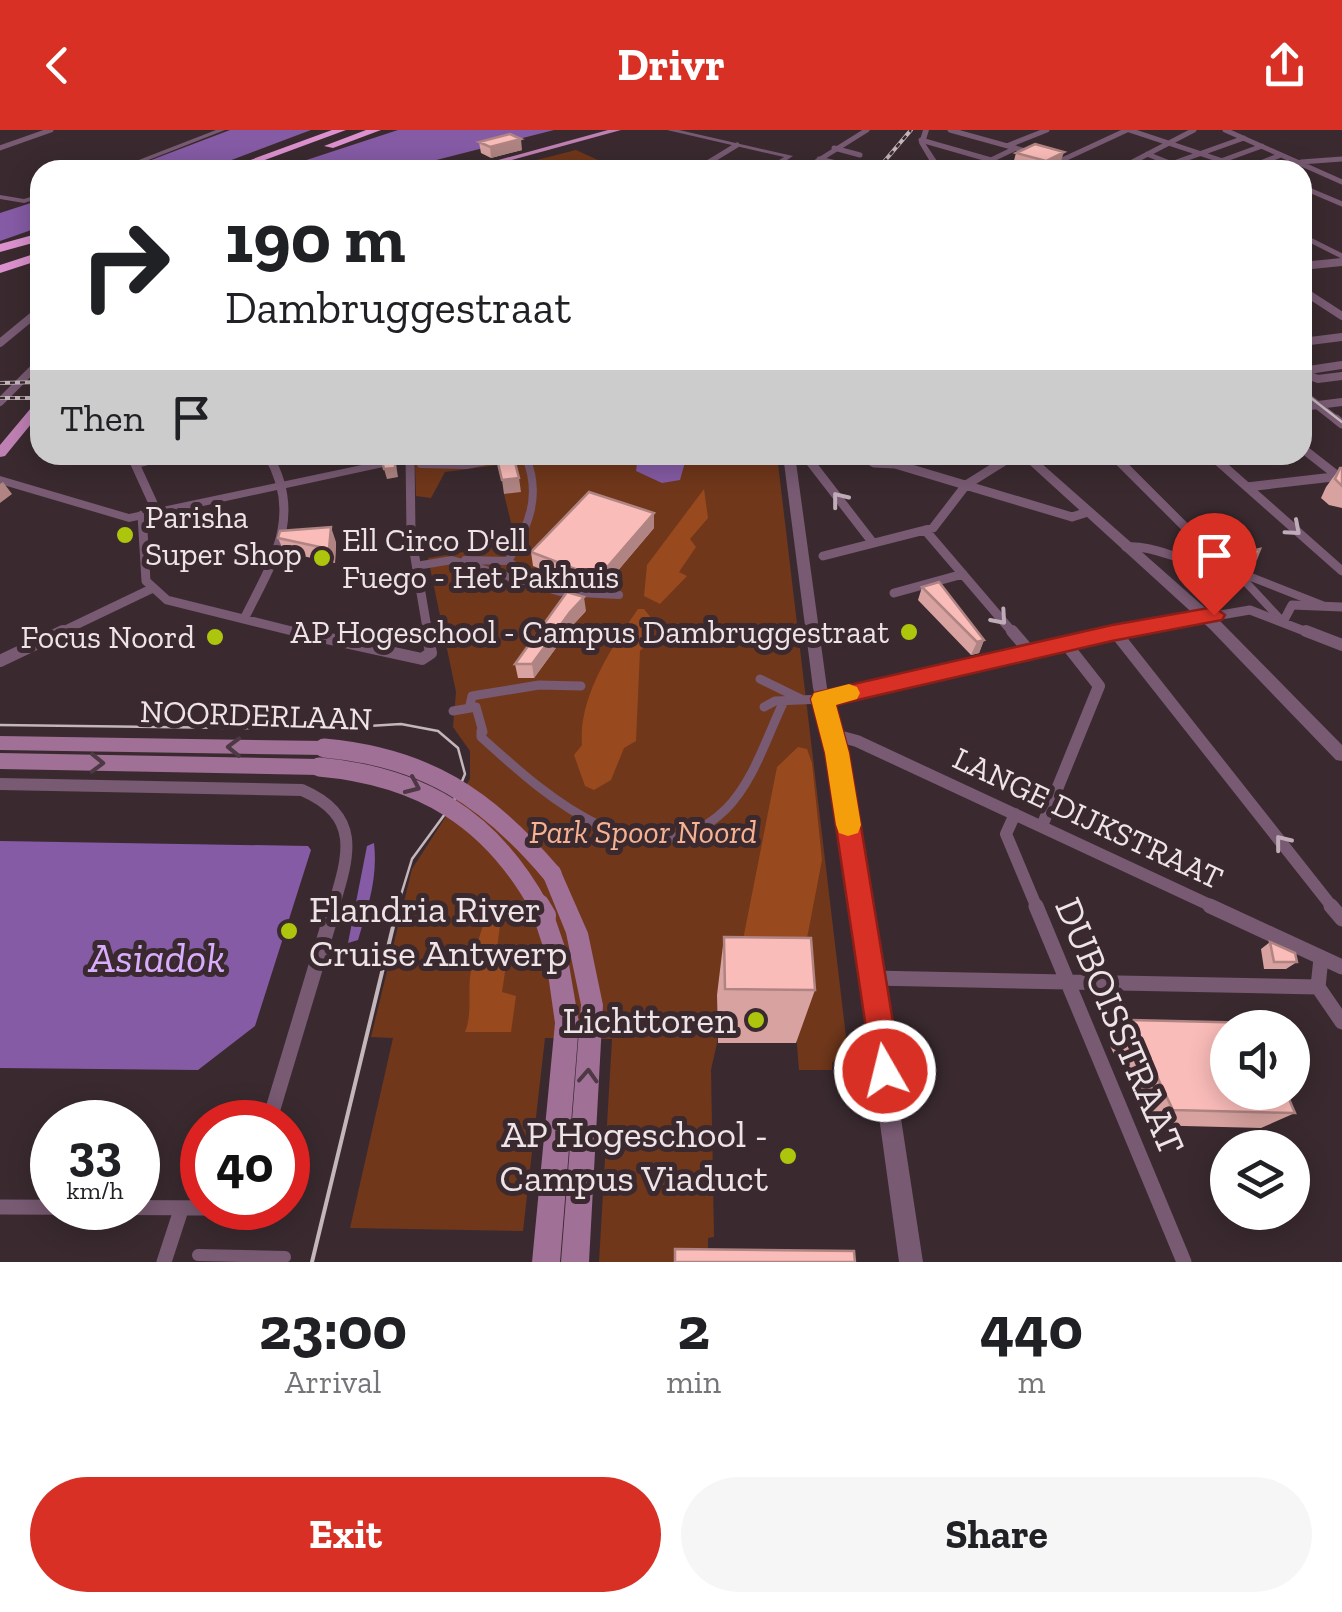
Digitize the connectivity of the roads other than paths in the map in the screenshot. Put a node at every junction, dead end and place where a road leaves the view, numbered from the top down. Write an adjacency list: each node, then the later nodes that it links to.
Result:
1 (52, 130): 23 (street)
2 (222, 130): 32 (street)
3 (341, 130): 33 (highway)
4 (376, 130): 34 (highway)
5 (616, 130): 35 (main road)
6 (628, 130): 36 (main road)
7 (670, 130): 20 (street)
8 (867, 130): 24 (street)
9 (926, 130): 18 (street)
10 (950, 130): 16 (street)
11 (978, 130): 16 (street)
12 (1047, 130): 21 (street)
13 (1128, 130): 19 (street); 41 (street)
14 (1194, 130): 19 (street)
15 (1225, 130): 17 (street)
16 (966, 134): 21 (street)
17 (1244, 138): 22 (street); 27 (street)
18 (921, 140): 25 (street); 40 (street)
19 (1168, 144): 26 (street); 27 (street)
20 (737, 145): 30 (street); 37 (street)
21 (1008, 146): 25 (street)
22 (1262, 146): 28 (street); 46 (street)
23 (0, 148)
24 (834, 148): 29 (street); 31 (street)
25 (1016, 148): 41 (street)
26 (1147, 154): 42 (street); 43 (street)
27 (1200, 154): 44 (street); 45 (street)
28 (1281, 154): 47 (street); 48 (street)
29 (860, 155)
30 (790, 156): 31 (street); 38 (street)
31 (818, 159): 39 (street)
32 (142, 160)
33 (256, 160)
34 (293, 160)
35 (504, 160)
36 (516, 160)
37 (712, 160)
38 (783, 160)
39 (822, 160)
40 (932, 160)
41 (1060, 160)
42 (1136, 160)
43 (1161, 160)
44 (1183, 160)
45 (1218, 160)
46 (1224, 160)
47 (1268, 160)
48 (1294, 160)
49 (1312, 162): 50 (street)
50 (1342, 163)
51 (1312, 168): 52 (street)
52 (1330, 180): 53 (street); 54 (street)
53 (1342, 182)
54 (1312, 186)
55 (1312, 192): 58 (street)
56 (0, 197): 57 (street)
57 (30, 199)
58 (1342, 204)
59 (30, 240): 61 (highway)
60 (1312, 243): 63 (street)
61 (0, 248)
62 (30, 259): 65 (highway)
63 (1342, 259): 64 (street)
64 (1312, 264)
65 (0, 268)
66 (1312, 296): 67 (street)
67 (1322, 303): 68 (street); 69 (street)
68 (1312, 304)
69 (1342, 316)
70 (30, 318): 73 (street)
71 (1342, 337): 72 (street)
72 (1312, 341)
73 (0, 343)
74 (1342, 365): 75 (street)
75 (1312, 370)
76 (30, 372): 80 (street)
77 (1342, 376): 78 (street)
78 (1312, 378)
79 (1312, 401): 83 (street)
80 (0, 402)
81 (1342, 402): 83 (street)
82 (30, 404): 87 (main road)
83 (1317, 405): 84 (street); 86 (street)
84 (1312, 406)
85 (30, 418): 88 (main road)
86 (1342, 424)
87 (0, 436)
88 (0, 453)
89 (1312, 455): 102 (street)
90 (136, 465): 107 (street)
91 (276, 465): 104 (street)
92 (388, 465): 104 (street)
93 (415, 465): 117 (street)
94 (530, 465): 115 (street)
95 (790, 465): 139 (street)
96 (813, 465): 111 (street, one-way to 96)
97 (914, 465): 105 (street)
98 (998, 465): 105 (street)
99 (1037, 465): 108 (street)
100 (1122, 465): 116 (street)
101 (1222, 465): 106 (street)
102 (1340, 476): 106 (street)
103 (0, 480): 109 (street)
104 (283, 484): 107 (street); 130 (street)
105 (966, 485): 108 (street); 110 (street)
106 (1247, 487): 118 (street, one-way to 118)
107 (158, 512): 109 (street)
108 (1088, 512): 112 (street)
109 (142, 515): 122 (street)
110 (925, 530): 111 (street); 119 (street)
111 (873, 543): 113 (street)
112 (1126, 547): 116 (street); 129 (street)
113 (823, 556)
114 (452, 560): 115 (street); 117 (street); 121 (street)
115 (508, 561): 121 (street)
116 (1218, 564): 120 (street)
117 (416, 566): 130 (street)
118 (1342, 571)
119 (963, 574): 123 (street); 135 (street, one-way to 135)
120 (1239, 575): 125 (street); 126 (street)
121 (545, 588): 124 (street)
122 (151, 589): 130 (street); 136 (street)
123 (894, 593)
124 (619, 596)
125 (1257, 596): 128 (street); 131 (street)
126 (1322, 605): 127 (street); 131 (street)
127 (1342, 607)
128 (1250, 610): 129 (street); 131 (street)
129 (1203, 616): 132 (street); 147 (street)
130 (244, 619)
131 (1283, 622): 134 (street)
132 (1116, 632): 133 (street); 153 (street, one-way to 132)
133 (1066, 644): 135 (street); 152 (street)
134 (1342, 645)
135 (1030, 652): 139 (street)
136 (0, 661)
137 (760, 679): 141 (street)
138 (582, 686): 142 (street)
139 (822, 699): 141 (street); 145 (street)
140 (784, 700): 141 (street); 142 (street); 143 (street)
141 (803, 700)
142 (470, 705): 144 (street)
143 (764, 707)
144 (453, 711)
145 (831, 734): 151 (street, LANGE DIJKSTRAAT); 156 (street)
146 (0, 743): 148 (main road, NOORDERLAAN, one-way to 146)
147 (1342, 755)
148 (321, 757): 149 (main road, NOORDERLAAN, one-way to 148); 164 (main road, NOORDERLAAN, one-way to 164, bridge); 165 (main road, NOORDERLAAN, one-way to 148, bridge)
149 (0, 761)
150 (0, 784): 160 (street)
151 (1014, 814): 152 (street, LANGE DIJKSTRAAT); 157 (street, DUBOISSTRAAT)
152 (1042, 826): 154 (street, LANGE DIJKSTRAAT)
153 (1342, 919)
154 (1321, 958): 155 (street, LANGE DIJKSTRAAT); 158 (street)
155 (1342, 967)
156 (872, 978): 157 (street); 169 (street)
157 (1066, 983): 158 (street); 170 (street, DUBOISSTRAAT)
158 (1318, 987): 159 (street)
159 (1342, 1022)
160 (276, 1100)
161 (0, 1207): 162 (street)
162 (180, 1210)
163 (180, 1216): 168 (street)
164 (547, 1253)
165 (576, 1253)
166 (198, 1255): 167 (street)
167 (285, 1256)
168 (164, 1262)
169 (911, 1262)
170 (1184, 1262)

